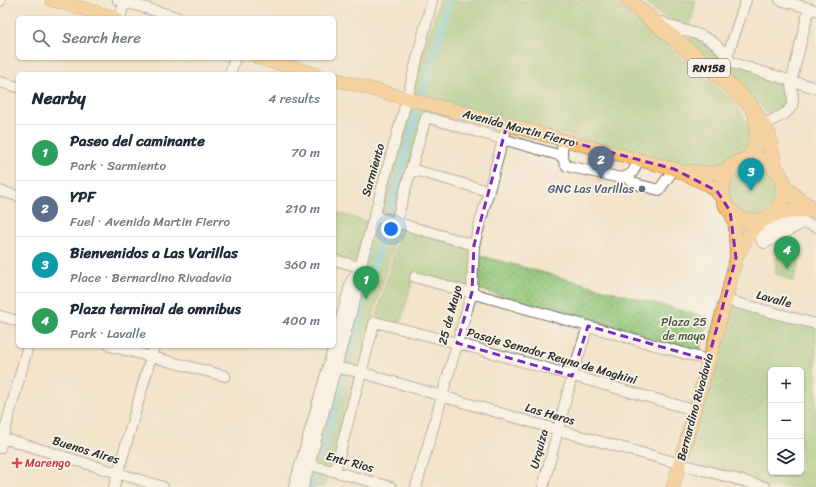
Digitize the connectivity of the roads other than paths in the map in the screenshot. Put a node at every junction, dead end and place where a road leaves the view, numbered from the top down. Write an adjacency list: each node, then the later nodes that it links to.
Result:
1 (52, 0): 8 (main road)
2 (432, 0): 22 (street, Sarmiento)
3 (628, 0): 11 (highway, RN158)
4 (746, 0): 14 (street)
5 (780, 0): 7 (street)
6 (123, 1): 9 (street); 10 (street)
7 (813, 9): 18 (street)
8 (109, 16)
9 (120, 16)
10 (173, 16)
11 (682, 37): 14 (street); 23 (highway, RN158)
12 (234, 60): 15 (street)
13 (265, 60): 16 (main road)
14 (730, 60): 18 (street)
15 (231, 72)
16 (309, 72)
17 (336, 80): 22 (main road, Avenida Martin Fierro)
18 (791, 81): 21 (street); 23 (street)
19 (0, 82): 20 (street)
20 (16, 86)
21 (816, 88)
22 (407, 99): 24 (main road, Avenida Martin Fierro); 42 (street, Sarmiento)
23 (759, 119): 28 (highway); 31 (highway, RN158)
24 (507, 125): 25 (street, 25 de Mayo); 26 (main road, Avenida Martin Fierro)
25 (503, 139): 27 (street); 30 (street); 37 (street, 25 de Mayo)
26 (564, 140): 27 (street); 29 (main road, Avenida Martin Fierro)
27 (562, 156): 34 (street)
28 (748, 159): 31 (highway); 33 (highway)
29 (638, 160): 32 (main road, Avenida Martin Fierro); 34 (street)
30 (411, 169): 37 (street); 43 (street)
31 (776, 169): 35 (highway, RN158)
32 (676, 170): 33 (main road, Avenida Martin Fierro); 34 (street); 39 (main road, Avenida Martin Fierro)
33 (729, 170): 39 (highway)
34 (628, 176)
35 (783, 186): 40 (highway); 44 (highway)
36 (0, 191): 38 (street)
37 (488, 191): 46 (street, 25 de Mayo)
38 (16, 195)
39 (723, 198): 41 (highway)
40 (816, 210): 44 (highway)
41 (730, 211): 44 (highway); 47 (main road, Bernardino Rivadavia)
42 (374, 216): 43 (street); 49 (street, Sarmiento)
43 (396, 222): 46 (street)
44 (759, 223): 45 (street); 47 (main road, Bernardino Rivadavia)
45 (816, 227)
46 (474, 245): 51 (street, 25 de Mayo)
47 (736, 258): 52 (main road, Bernardino Rivadavia)
48 (336, 261): 49 (street)
49 (360, 267): 57 (street, Sarmiento); 65 (street)
50 (415, 277): 51 (street)
51 (472, 292): 56 (street); 58 (street, 25 de Mayo)
52 (726, 300): 55 (street, Lavalle); 64 (main road, Bernardino Rivadavia)
53 (0, 316): 54 (street)
54 (16, 320)
55 (816, 324)
56 (588, 326): 64 (street); 68 (street, Urquiza)
57 (336, 338)
58 (457, 343): 66 (street, Pasaje Senador Reyna de Maghini); 68 (street, Pasaje Senador Reyna de Maghini); 69 (street, 25 de Mayo)
59 (27, 348): 72 (street)
60 (117, 348): 63 (street)
61 (153, 348): 63 (street)
62 (334, 348): 65 (street, Sarmiento)
63 (151, 357): 67 (street); 76 (street)
64 (708, 360): 70 (main road, Bernardino Rivadavia)
65 (332, 367): 66 (street, Las Heras); 73 (street, Sarmiento)
66 (360, 372): 69 (street, Las Heras); 75 (street)
67 (225, 376)
68 (572, 376): 70 (street, Pasaje Senador Reyna de Maghini); 71 (street, Urquiza)
69 (441, 396): 71 (street, Las Heras); 82 (street, 25 de Mayo)
70 (694, 410): 74 (main road, Bernardino Rivadavia)
71 (558, 430): 74 (street, Las Heras); 83 (street, Urquiza)
72 (1, 441): 76 (street, Buenos Aires)
73 (305, 463): 75 (street, Entr Rios); 79 (street, Sarmiento); 80 (street)
74 (680, 464): 84 (main road, Bernardino Rivadavia); 85 (street, Las Heras)
75 (335, 471): 81 (street, Entr Rios)
76 (117, 473): 77 (street); 78 (street, Buenos Aires)
77 (114, 487)
78 (163, 487)
79 (294, 487)
80 (303, 487)
81 (391, 487)
82 (416, 487)
83 (543, 487)
84 (673, 487)
85 (765, 487)

